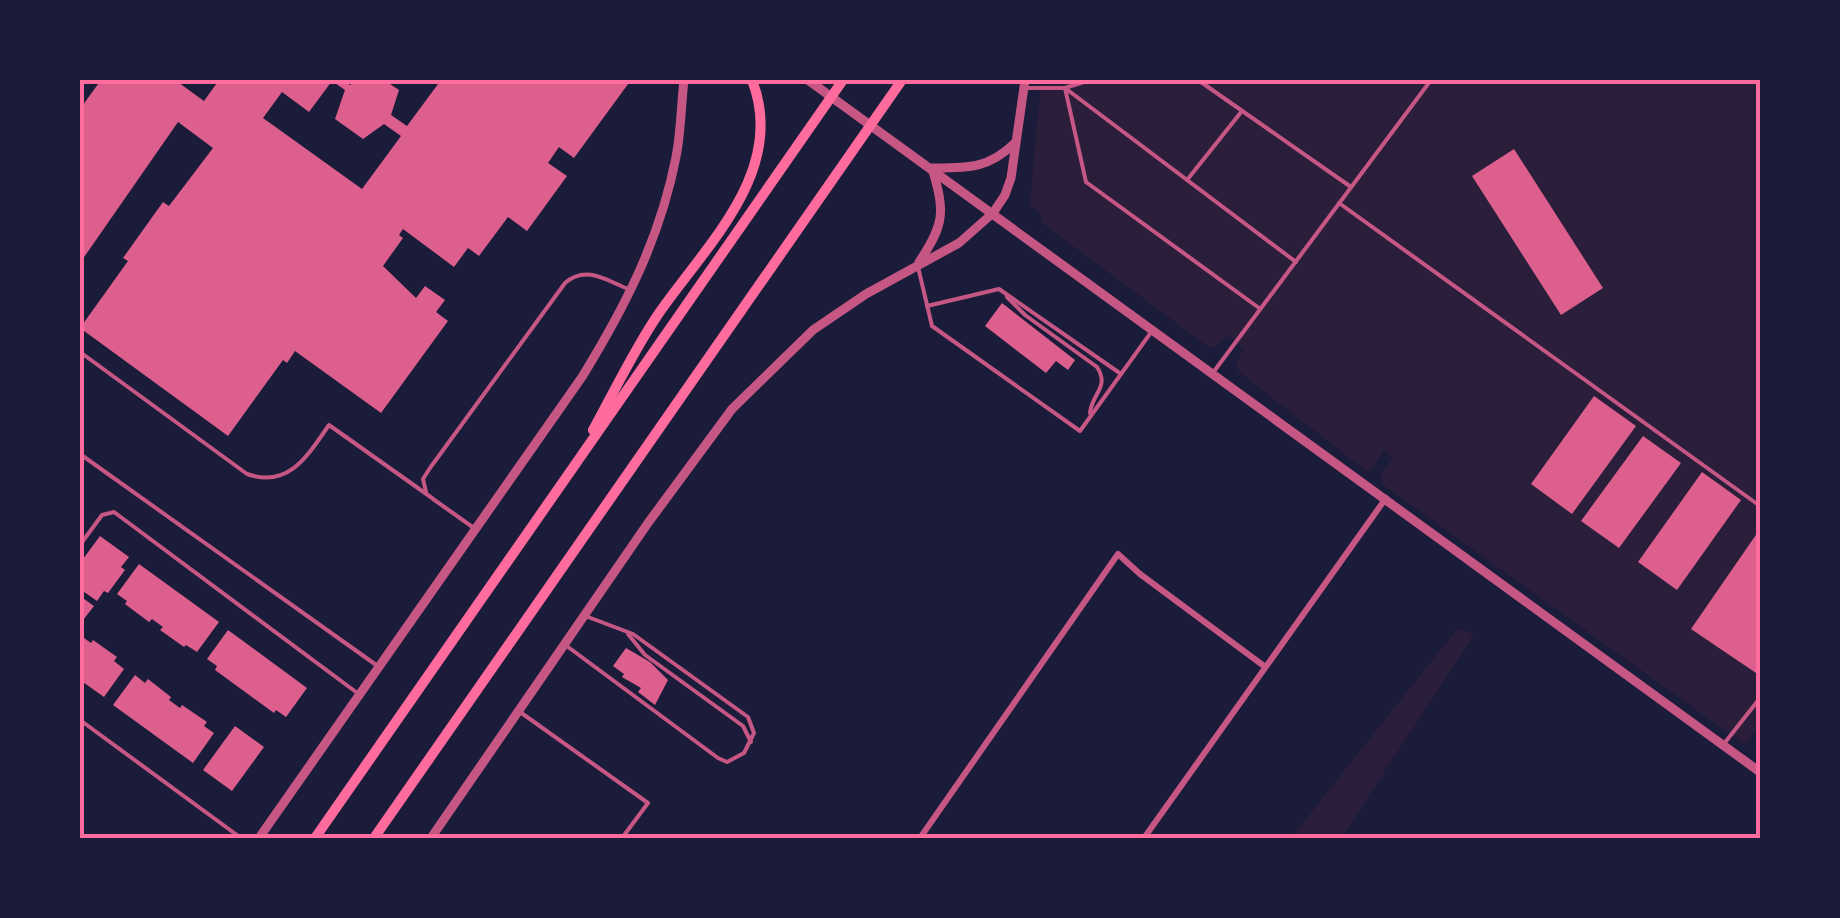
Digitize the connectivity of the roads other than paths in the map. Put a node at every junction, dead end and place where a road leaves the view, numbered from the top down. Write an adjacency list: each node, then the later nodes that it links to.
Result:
1 (684, 80): 24 (street)
2 (752, 80): 34 (main road)
3 (808, 80): 11 (street)
4 (842, 80): 11 (main road)
5 (902, 80): 13 (main road)
6 (1090, 80): 10 (lane)
7 (1198, 80): 12 (lane)
8 (1431, 80): 18 (lane)
9 (1025, 84): 10 (lane); 14 (street)
10 (1065, 88): 17 (lane); 26 (lane)
11 (831, 96): 13 (street); 34 (main road)
12 (1242, 110): 17 (lane); 18 (lane)
13 (871, 124): 15 (main road); 16 (street)
14 (1015, 143): 16 (street); 20 (street)
15 (849, 156): 31 (main road); 56 (main road)
16 (932, 168): 20 (street); 22 (street)
17 (1187, 180): 21 (lane)
18 (1351, 187): 19 (lane)
19 (1339, 203): 21 (lane); 37 (lane)
20 (993, 212): 22 (street); 27 (street)
21 (1296, 262): 26 (lane)
22 (918, 264): 25 (lane); 40 (street)
23 (1000, 289): 25 (lane); 29 (lane); 32 (lane)
24 (632, 290): 35 (lane); 38 (street)
25 (927, 306): 32 (lane)
26 (1260, 309): 30 (lane)
27 (1152, 331): 29 (lane); 30 (street)
28 (80, 352): 35 (lane)
29 (1121, 374): 32 (lane)
30 (1212, 374): 36 (street)
31 (677, 405)
32 (1090, 418)
33 (80, 454): 44 (lane)
34 (568, 478): 55 (main road)
35 (432, 498): 38 (lane)
36 (1386, 498): 43 (street); 50 (street)
37 (1760, 506)
38 (476, 529): 44 (street)
39 (80, 545): 45 (lane)
40 (584, 615): 41 (lane); 42 (street)
41 (626, 631): 49 (lane); 49 (lane)
42 (564, 644): 47 (street); 49 (lane)
43 (1264, 666): 58 (street); 59 (street)
44 (379, 667): 45 (street)
45 (360, 694): 54 (street)
46 (1760, 698): 50 (lane)
47 (518, 711): 52 (street); 57 (lane)
48 (80, 720): 53 (lane)
49 (751, 742)
50 (1723, 744): 51 (street)
51 (1760, 772)
52 (433, 837)
53 (241, 838)
54 (260, 838)
55 (316, 838)
56 (374, 838)
57 (622, 838)
58 (920, 838)
59 (1144, 838)

